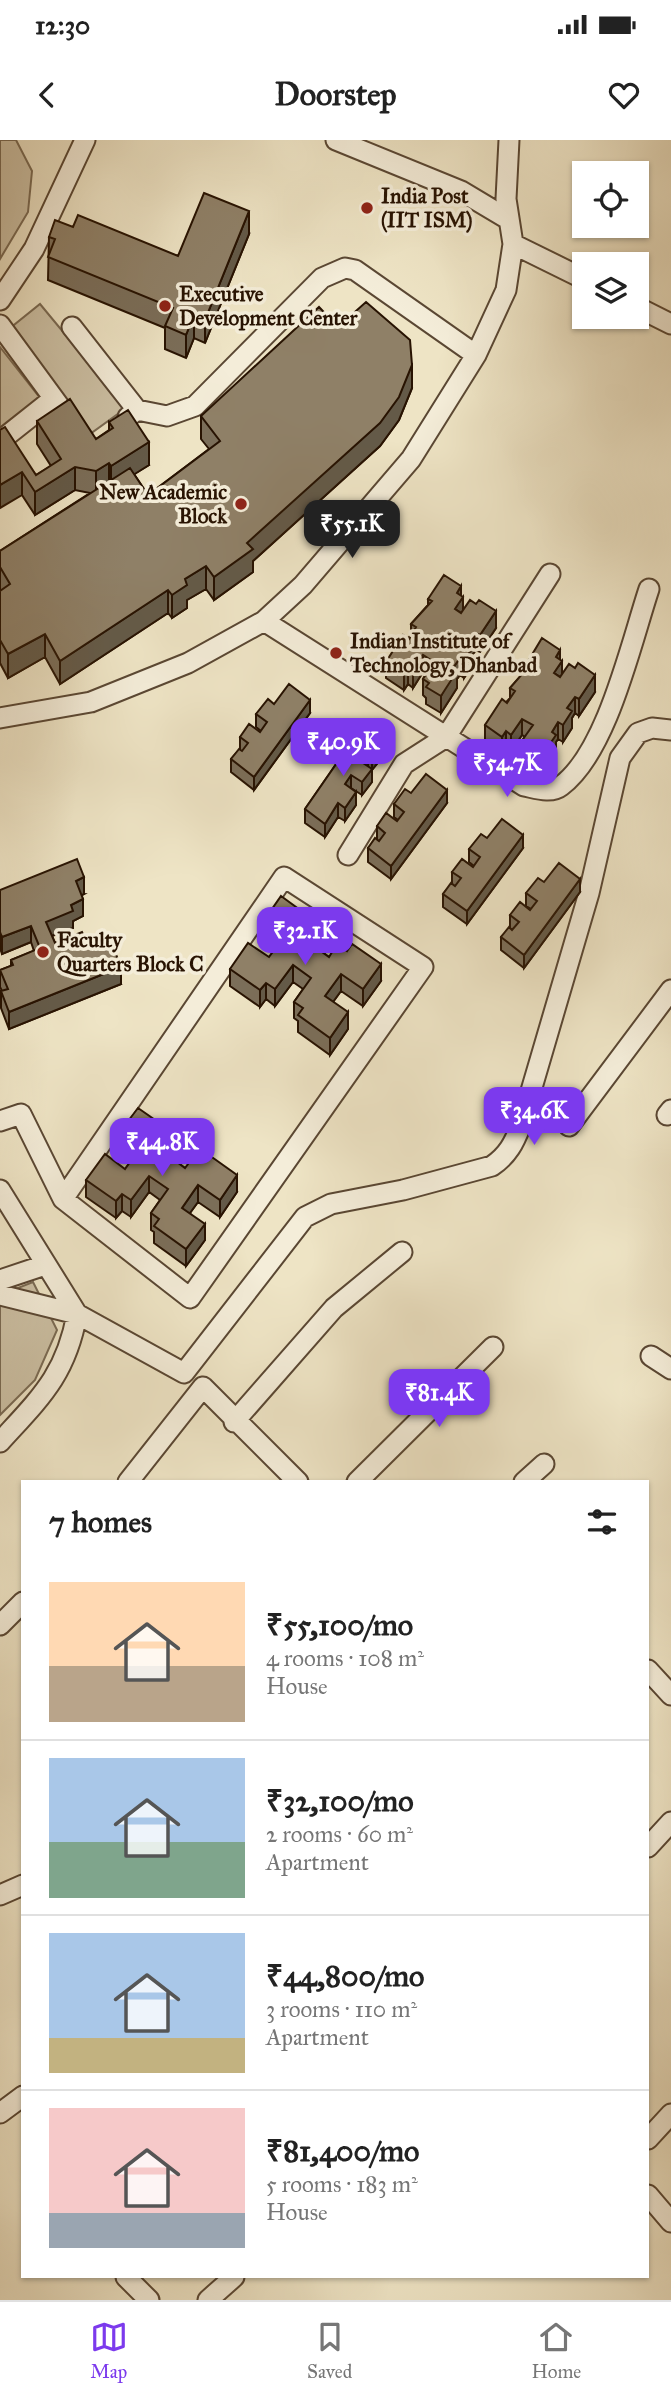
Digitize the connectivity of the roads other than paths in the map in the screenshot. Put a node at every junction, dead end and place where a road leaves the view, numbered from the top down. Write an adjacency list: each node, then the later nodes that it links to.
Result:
1 (85, 140): 7 (street)
2 (336, 140): 4 (street)
3 (509, 140): 4 (street)
4 (508, 219): 5 (street)
5 (513, 244): 6 (street); 12 (street)
6 (572, 273)
7 (0, 300)
8 (649, 313): 9 (street)
9 (671, 324)
10 (0, 325): 13 (street)
11 (72, 327): 14 (street)
12 (476, 355): 14 (street); 20 (street)
13 (53, 399): 16 (street); 17 (street)
14 (137, 410): 15 (street)
15 (116, 426)
16 (0, 441)
17 (94, 441)
18 (550, 575): 23 (street)
19 (649, 590): 23 (street)
20 (264, 621): 21 (street); 23 (street)
21 (0, 718)
22 (671, 730): 34 (street)
23 (446, 737): 24 (street)
24 (348, 855)
25 (671, 990): 27 (street)
26 (0, 1121): 29 (street)
27 (569, 1126)
28 (0, 1190): 31 (street)
29 (63, 1199): 29 (street)
30 (402, 1252): 38 (street)
31 (45, 1265): 32 (street); 34 (street)
32 (0, 1280)
33 (0, 1296): 34 (street)
34 (76, 1314): 39 (street)
35 (493, 1347): 43 (street)
36 (651, 1356): 37 (street)
37 (671, 1369)
38 (234, 1422): 41 (street); 42 (street)
39 (0, 1442)
40 (544, 1464): 44 (street)
41 (130, 1480)
42 (296, 1480)
43 (359, 1480)
44 (526, 1480)
45 (21, 1604): 46 (street)
46 (0, 1625)
47 (649, 1671): 48 (street)
48 (671, 1695)
49 (671, 1822): 50 (street)
50 (649, 1846)
51 (21, 1886): 52 (street)
52 (0, 1895)
53 (21, 2097): 54 (street)
54 (0, 2113)
55 (671, 2114): 56 (street)
56 (649, 2138)
57 (649, 2196): 58 (street)
58 (671, 2222)
59 (127, 2278): 61 (street)
60 (233, 2278): 62 (street)
61 (149, 2300)
62 (208, 2300)

